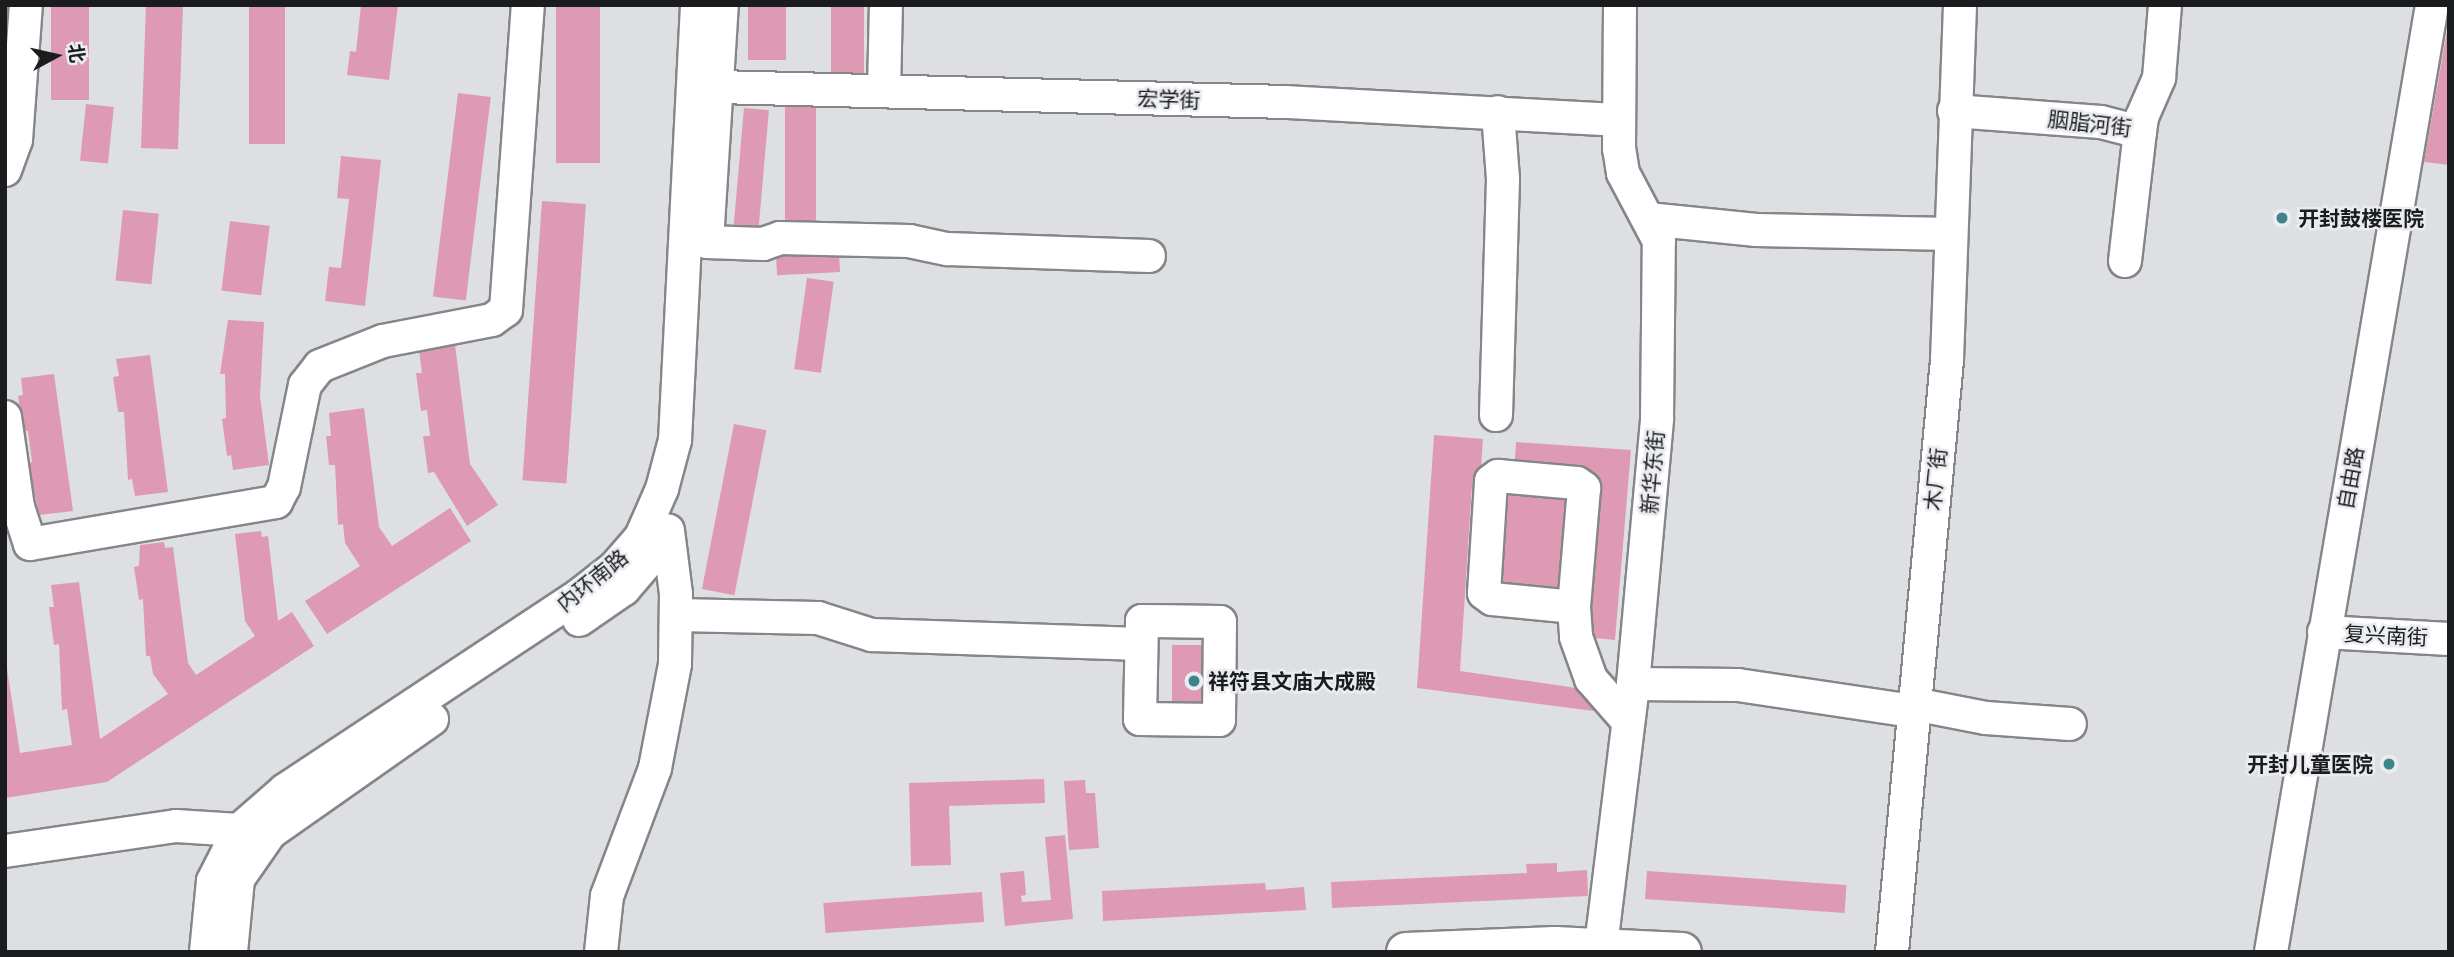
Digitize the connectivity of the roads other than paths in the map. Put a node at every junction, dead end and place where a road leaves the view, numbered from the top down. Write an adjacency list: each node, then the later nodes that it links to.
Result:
1 (26, 5): 16 (street)
2 (528, 5): 23 (street)
3 (697, 5): 34 (street, 内环南路)
4 (722, 5): 10 (street, 内环南路)
5 (887, 5): 11 (street)
6 (1620, 5): 14 (street, 新华东街)
7 (1960, 5): 12 (street, 木厂街)
8 (2165, 5): 15 (street, 胭脂河街)
9 (2432, 5): 27 (street, 自由路)
10 (718, 87): 11 (street, 宏学街); 19 (street, 内环南路)
11 (884, 91): 13 (street, 宏学街)
12 (1954, 111): 15 (street, 胭脂河街); 18 (street, 木厂街)
13 (1498, 113): 14 (street, 宏学街); 22 (street)
14 (1619, 120): 17 (street, 新华东街)
15 (2140, 132): 21 (street)
16 (5, 170)
17 (1648, 219): 18 (street); 30 (street, 新华东街)
18 (1951, 234): 31 (street, 木厂街)
19 (707, 242): 20 (street); 24 (street, 内环南路)
20 (1149, 256)
21 (2125, 261)
22 (1496, 415)
23 (5, 416)
24 (668, 531): 26 (street); 38 (street, 内环南路)
25 (1574, 607): 25 (street); 32 (street)
26 (677, 615): 29 (street); 39 (street)
27 (2324, 632): 28 (street, 复兴南街); 43 (street, 自由路)
28 (2449, 639)
29 (1141, 644)
30 (1633, 684): 31 (street); 32 (street, 新华东街)
31 (1913, 707): 33 (street); 42 (street, 木厂街)
32 (1626, 719): 36 (street, 新华东街)
33 (2070, 724)
34 (239, 830): 35 (street); 37 (street, 内环南路)
35 (5, 851)
36 (1601, 946): 40 (main road); 41 (main road)
37 (206, 952)
38 (231, 952)
39 (601, 952)
40 (1406, 952)
41 (1682, 952)
42 (1892, 952)
43 (2271, 952)

